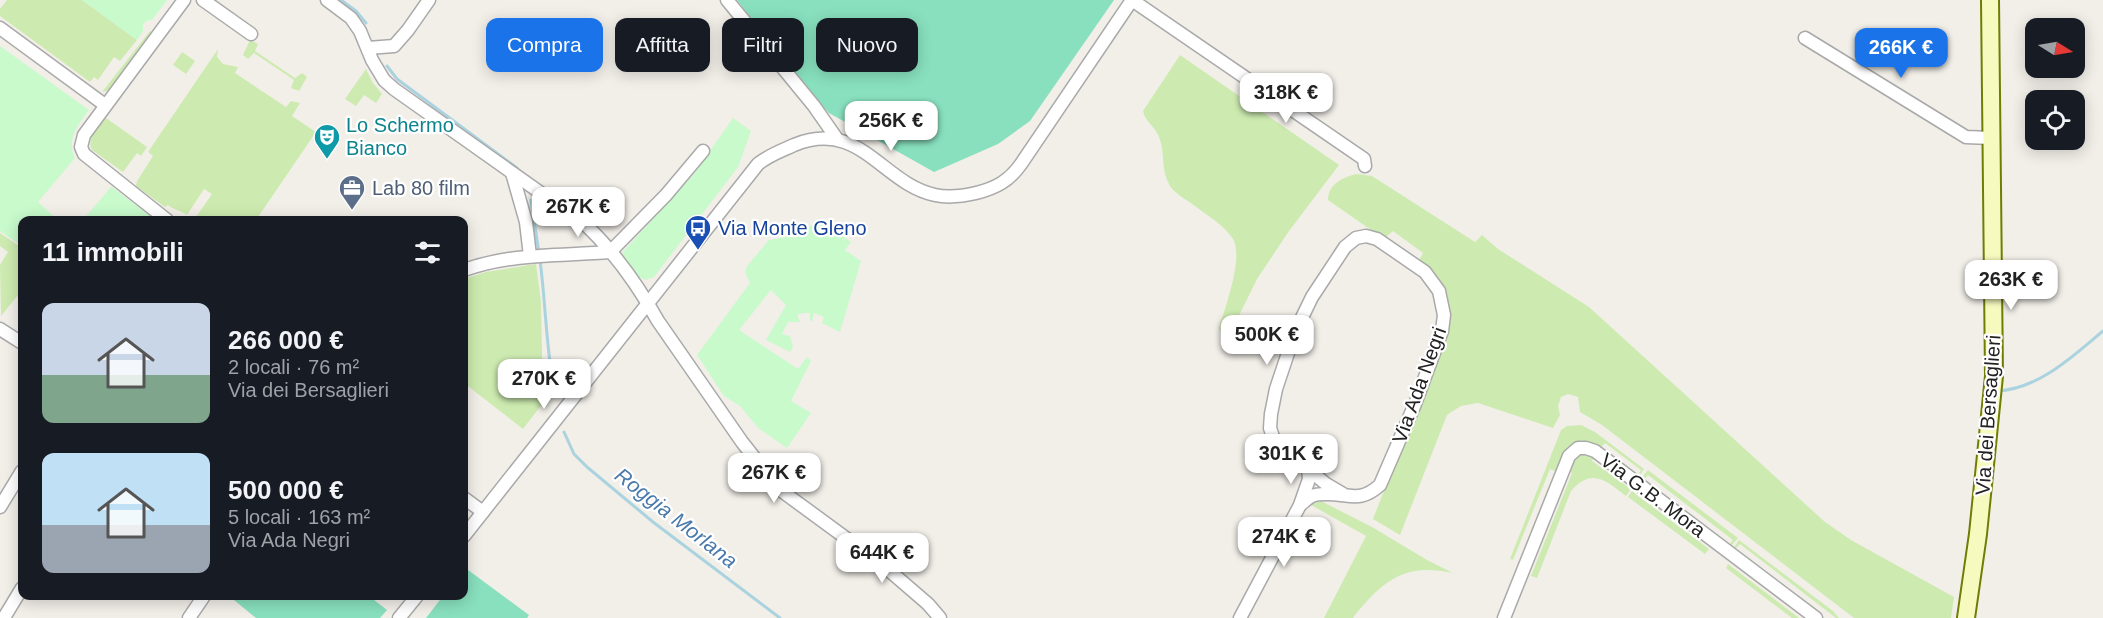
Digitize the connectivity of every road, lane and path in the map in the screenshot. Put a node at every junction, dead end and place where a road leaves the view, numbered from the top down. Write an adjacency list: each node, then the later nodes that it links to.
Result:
1 (184, 0): 12 (street)
2 (203, 0): 9 (street)
3 (327, 0): 11 (street)
4 (429, 0): 11 (street)
5 (727, 0): 14 (street)
6 (1132, 0): 14 (street); 16 (street)
7 (1990, 0): 13 (street, Via dei Bersaglieri)
8 (0, 28): 12 (street)
9 (251, 34)
10 (1805, 38): 13 (street)
11 (368, 48): 17 (street)
12 (105, 105): 18 (street)
13 (1991, 138): 43 (street, Via dei Bersaglieri)
14 (837, 139): 22 (street)
15 (703, 151): 19 (street)
16 (1365, 166)
17 (512, 173): 19 (street); 20 (street)
18 (162, 216)
19 (610, 252): 20 (street); 22 (street)
20 (538, 256): 21 (street)
21 (468, 269)
22 (648, 303): 31 (street); 39 (street)
23 (0, 329): 24 (street)
24 (18, 340)
25 (1308, 469): 27 (street, Via Ada Negri); 27 (street, Via Ada Negri); 29 (street)
26 (18, 478): 30 (street)
27 (1342, 494): 29 (street, Via Ada Negri)
28 (468, 501): 31 (street)
29 (1300, 505): 40 (street)
30 (0, 507)
31 (483, 512): 32 (street)
32 (468, 531)
33 (18, 594): 36 (street)
34 (201, 600): 37 (street)
35 (414, 600): 38 (street)
36 (5, 615)
37 (189, 618)
38 (399, 618)
39 (940, 618)
40 (1240, 618)
41 (1504, 618): 42 (street, Via G.B. Mora)
42 (1816, 618)
43 (1966, 618)

